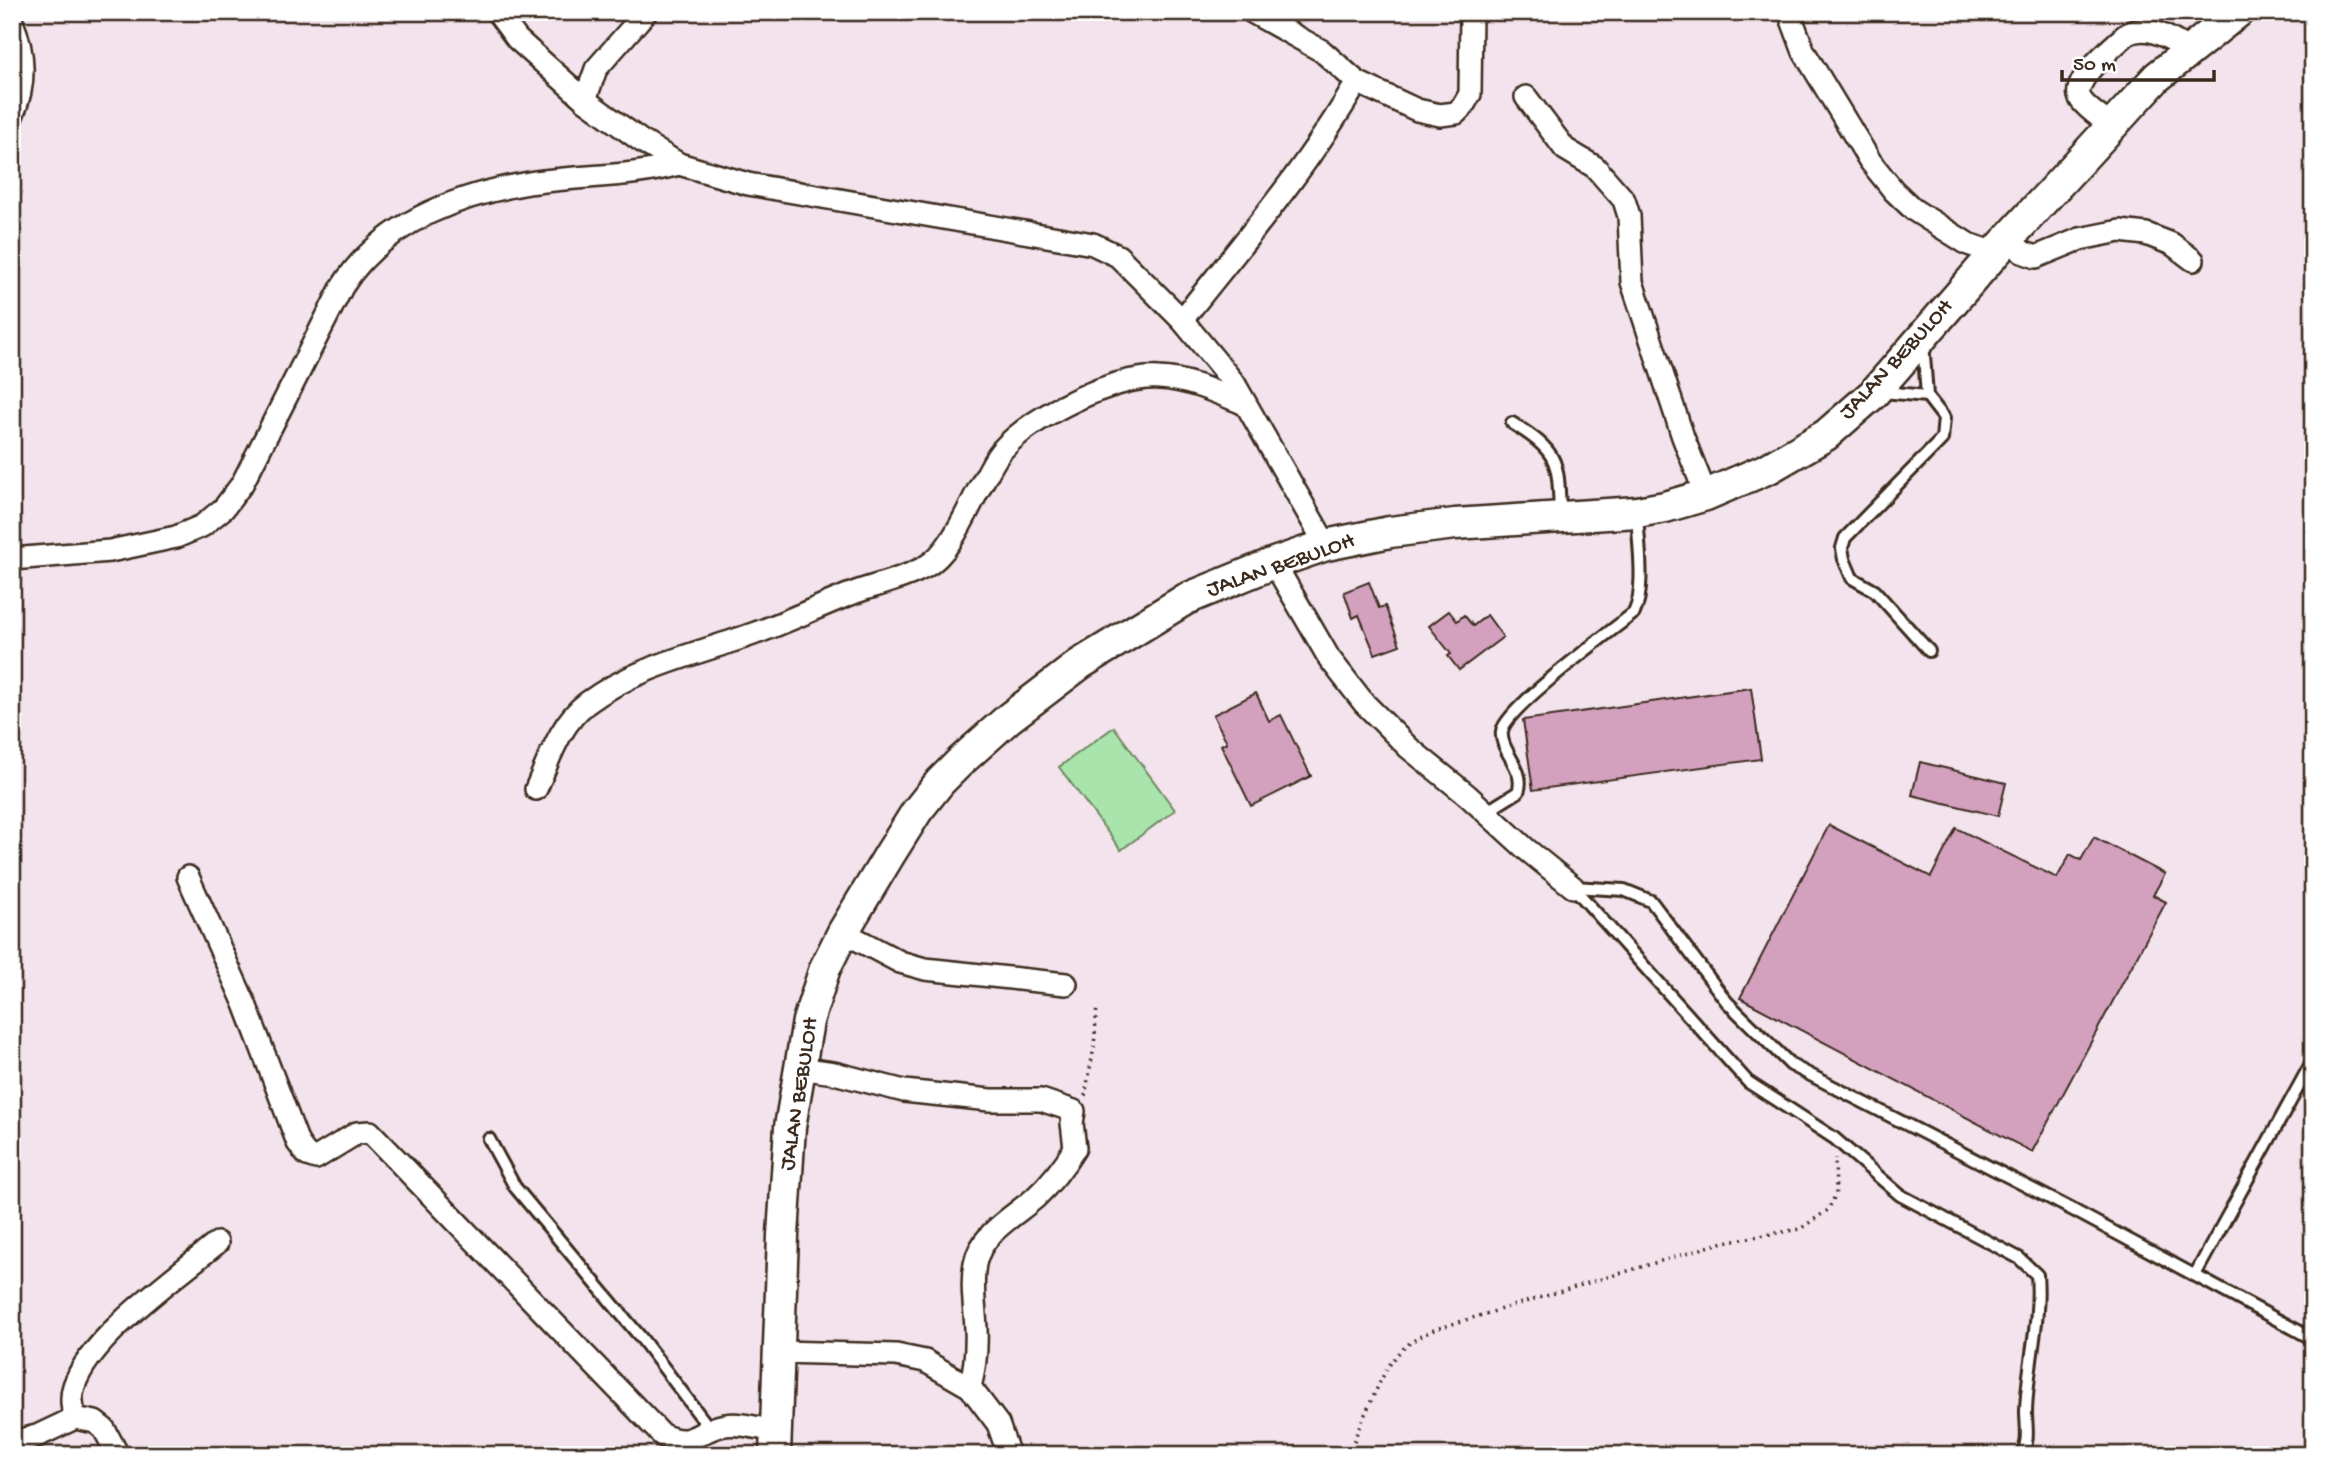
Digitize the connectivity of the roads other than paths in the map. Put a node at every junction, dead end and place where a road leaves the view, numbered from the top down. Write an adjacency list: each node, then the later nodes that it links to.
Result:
1 (497, 12): 11 (street)
2 (646, 12): 11 (street)
3 (1252, 12): 9 (street)
4 (1471, 12): 9 (street)
5 (1789, 12): 15 (street)
6 (2238, 12): 8 (main road, JALAN BEBULOH)
7 (12, 22): 12 (street)
8 (2190, 50): 13 (main road, JALAN BEBULOH); 13 (street)
9 (1357, 82): 17 (street)
10 (1526, 97): 23 (street)
11 (585, 100): 14 (street)
12 (12, 116)
13 (2111, 126): 15 (main road, JALAN BEBULOH)
14 (679, 164): 17 (street); 27 (street)
15 (2003, 245): 16 (street); 18 (main road, JALAN BEBULOH)
16 (2193, 260)
17 (1182, 320): 21 (street)
18 (1922, 336): 19 (main road, JALAN BEBULOH); 20 (lane)
19 (1873, 394): 20 (lane); 23 (main road, JALAN BEBULOH)
20 (1927, 396): 29 (lane)
21 (1245, 404): 26 (street); 30 (street)
22 (1512, 423): 25 (lane)
23 (1706, 495): 24 (main road, JALAN BEBULOH)
24 (1637, 512): 25 (main road, JALAN BEBULOH); 31 (lane)
25 (1560, 517): 26 (main road, JALAN BEBULOH)
26 (1326, 545): 28 (main road, JALAN BEBULOH)
27 (12, 559)
28 (1275, 563): 31 (street); 34 (main road, JALAN BEBULOH)
29 (1929, 651)
30 (536, 789)
31 (1486, 812): 33 (street)
32 (188, 877): 45 (street)
33 (1573, 887): 40 (lane); 50 (lane)
34 (843, 932): 35 (street); 37 (main road, JALAN BEBULOH)
35 (1066, 984)
36 (2313, 1060): 40 (lane)
37 (799, 1068): 42 (main road, JALAN BEBULOH); 43 (street)
38 (489, 1139): 45 (lane)
39 (217, 1243): 44 (street)
40 (2195, 1275): 41 (lane)
41 (2313, 1339)
42 (779, 1352): 43 (street); 47 (main road, JALAN BEBULOH)
43 (970, 1387): 49 (street)
44 (75, 1418): 46 (street); 48 (street)
45 (710, 1429): 47 (street)
46 (12, 1442)
47 (776, 1443)
48 (118, 1455)
49 (1009, 1455)
50 (2021, 1455)

